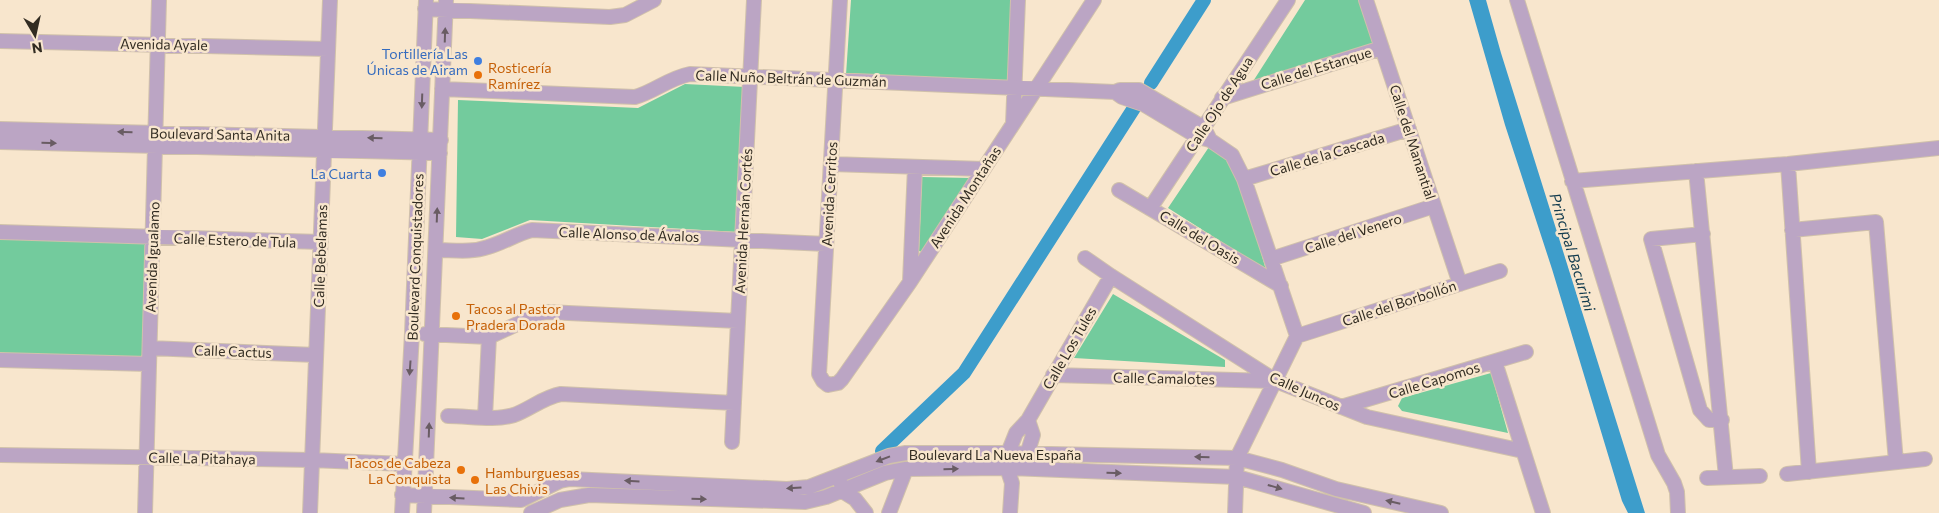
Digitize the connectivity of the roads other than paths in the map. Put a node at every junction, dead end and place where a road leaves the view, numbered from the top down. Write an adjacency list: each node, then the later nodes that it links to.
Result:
1 (159, 0): 15 (street, Avenida Igualamo)
2 (330, 0): 17 (street, Calle Bebelamas)
3 (654, 0): 13 (street)
4 (754, 0): 18 (street, Avenida Hernán Cortés)
5 (840, 0): 19 (street, Avenida Cerritos)
6 (1018, 0): 20 (street)
7 (1094, 0): 21 (street, Avenida Montañas)
8 (1288, 0): 23 (street, Calle Ojo de Agua)
9 (1366, 0): 16 (street, Calle del Manantial)
10 (1517, 0): 40 (street)
11 (425, 5): 12 (street); 31 (street, Boulevard Conquistadores, one-way to 31)
12 (446, 5): 13 (street); 22 (street, Boulevard Conquistadores, one-way to 12)
13 (499, 6)
14 (0, 41): 15 (street, Avenida Ayale)
15 (158, 44): 17 (street, Avenida Ayale); 28 (street, Avenida Igualamo)
16 (1382, 48): 23 (street, Calle del Estanque); 26 (street, Calle del Manantial)
17 (328, 49): 30 (street, Calle Bebelamas)
18 (750, 76): 19 (street, Calle Nuño Beltrán de Guzmán); 22 (street, Calle Nuño Beltrán de Guzmán); 48 (street, Avenida Hernán Cortés)
19 (835, 80): 20 (street, Calle Nuño Beltrán de Guzmán); 34 (street, Avenida Cerritos)
20 (1014, 88): 21 (street, Calle Nuño Beltrán de Guzmán); 24 (street)
21 (1036, 88): 24 (street, Avenida Montañas); 27 (street, Calle Nuño Beltrán de Guzmán)
22 (442, 89): 32 (street, Boulevard Conquistadores)
23 (1222, 98): 27 (street, Calle Ojo de Agua)
24 (1012, 125): 37 (street, Avenida Montañas)
25 (0, 129): 28 (street, Boulevard Santa Anita, one-way to 25)
26 (1409, 129): 39 (street, Calle de la Cascada); 42 (street, Calle del Manantial)
27 (1204, 135): 39 (street, Calle Nuño Beltrán de Guzmán); 43 (street, Calle Ojo de Agua)
28 (155, 140): 29 (street, Boulevard Santa Anita, one-way to 28); 30 (street, Boulevard Santa Anita); 47 (street, Avenida Igualamo)
29 (0, 142)
30 (324, 144): 31 (street, Boulevard Santa Anita); 49 (street, Calle Bebelamas)
31 (420, 146): 32 (street, Boulevard Santa Anita); 60 (street, Boulevard Conquistadores)
32 (440, 147): 51 (street, Boulevard Conquistadores, one-way to 32)
33 (1939, 148): 35 (street)
34 (831, 164): 36 (street); 50 (street, Avenida Cerritos)
35 (1788, 164): 38 (street); 44 (street)
36 (915, 167): 37 (street); 56 (street)
37 (984, 169): 56 (street, Avenida Montañas)
38 (1696, 171): 40 (street); 46 (street)
39 (1244, 179): 53 (street, Calle Nuño Beltrán de Guzmán)
40 (1572, 181): 116 (street)
41 (1119, 190): 43 (street, Calle del Oasis)
42 (1434, 206): 53 (street, Calle del Venero); 57 (street, Calle del Manantial)
43 (1151, 208): 58 (street, Calle del Oasis)
44 (1792, 230): 88 (street); 93 (street)
45 (0, 232): 47 (street, Calle Estero de Tula)
46 (1703, 234): 78 (street); 78 (street)
47 (153, 237): 49 (street, Calle Estero de Tula); 64 (street, Avenida Igualamo)
48 (742, 239): 50 (street, Calle Alonso de Ávalos); 51 (street, Calle Alonso de Ávalos); 59 (street, Avenida Hernán Cortés)
49 (321, 242): 66 (street, Calle Bebelamas)
50 (826, 244): 72 (street, Avenida Cerritos)
51 (436, 250): 61 (street, Boulevard Conquistadores)
52 (1085, 258): 55 (street, Calle Juncos)
53 (1271, 259): 58 (street, Calle Nuño Beltrán de Guzmán)
54 (1500, 271): 57 (street, Calle del Borbollón)
55 (1111, 276): 70 (street, Calle Los Tules); 71 (street, Calle Juncos)
56 (910, 282): 72 (street, Avenida Montañas)
57 (1460, 284): 62 (street, Calle del Borbollón)
58 (1280, 286): 62 (street, Calle Nuño Beltrán de Guzmán)
59 (738, 321): 63 (street); 73 (street, Avenida Hernán Cortés)
60 (412, 333): 61 (street); 89 (street, Boulevard Conquistadores, one-way to 89)
61 (432, 334): 63 (street); 103 (street, Boulevard Conquistadores, one-way to 61)
62 (1297, 336): 71 (street)
63 (489, 337): 76 (street)
64 (150, 348): 66 (street, Calle Cactus); 69 (street, Avenida Igualamo)
65 (1526, 352): 68 (street, Calle Capomos)
66 (316, 355): 87 (street, Calle Bebelamas)
67 (0, 360): 69 (street)
68 (1495, 362): 74 (street, Calle Capomos); 80 (street)
69 (149, 364): 84 (street, Avenida Igualamo)
70 (1052, 375): 71 (street, Calle Camalotes); 77 (street, Calle Los Tules)
71 (1276, 381): 74 (street, Calle Juncos); 85 (street)
72 (828, 385)
73 (734, 403): 76 (street); 79 (street, Avenida Hernán Cortés)
74 (1341, 407): 80 (street, Calle Juncos)
75 (448, 416): 76 (street)
76 (485, 417)
77 (1028, 420): 81 (street, Calle Los Tules); 82 (street)
78 (1722, 420): 98 (street)
79 (732, 442)
80 (1523, 451): 115 (street)
81 (1008, 452): 82 (street, Boulevard La Nueva España); 90 (street, Calle Los Tules); 95 (street, Boulevard La Nueva España, one-way to 95)
82 (1028, 454): 85 (street, Boulevard La Nueva España, one-way to 82); 92 (street)
83 (0, 455): 84 (street, Calle La Pitahaya)
84 (146, 458): 87 (street, Calle La Pitahaya); 105 (street, Avenida Igualamo)
85 (1237, 458): 97 (street); 114 (street, Boulevard La Nueva España, one-way to 85)
86 (1925, 459): 88 (street)
87 (312, 460): 89 (street, Calle La Pitahaya); 106 (street, Calle Bebelamas)
88 (1896, 462): 93 (street)
89 (404, 464): 102 (street, Boulevard Conquistadores)
90 (1007, 468): 91 (street, Boulevard La Nueva España, one-way to 90); 92 (street, Boulevard La Nueva España); 100 (street)
91 (906, 469): 101 (street, Boulevard La Nueva España); 110 (street)
92 (1022, 469): 97 (street, Boulevard La Nueva España, one-way to 97); 100 (street)
93 (1809, 472): 94 (street)
94 (1787, 474)
95 (841, 476): 101 (street); 103 (street, Boulevard La Nueva España, one-way to 103)
96 (1760, 476): 98 (street)
97 (1237, 477): 112 (street); 113 (street, Boulevard La Nueva España, one-way to 113)
98 (1726, 477): 99 (street)
99 (1707, 478)
100 (1012, 483): 111 (street)
101 (842, 491): 108 (street, Boulevard La Nueva España, one-way to 101); 109 (street)
102 (402, 495): 103 (street, Boulevard La Nueva España); 104 (street, Boulevard Conquistadores)
103 (425, 496): 107 (street, Boulevard Conquistadores)
104 (402, 512): 107 (street)
105 (145, 513)
106 (310, 513)
107 (424, 513)
108 (531, 513)
109 (866, 513)
110 (889, 513)
111 (1010, 513)
112 (1235, 513)
113 (1364, 513)
114 (1440, 513)
115 (1543, 513)
116 (1678, 513)

